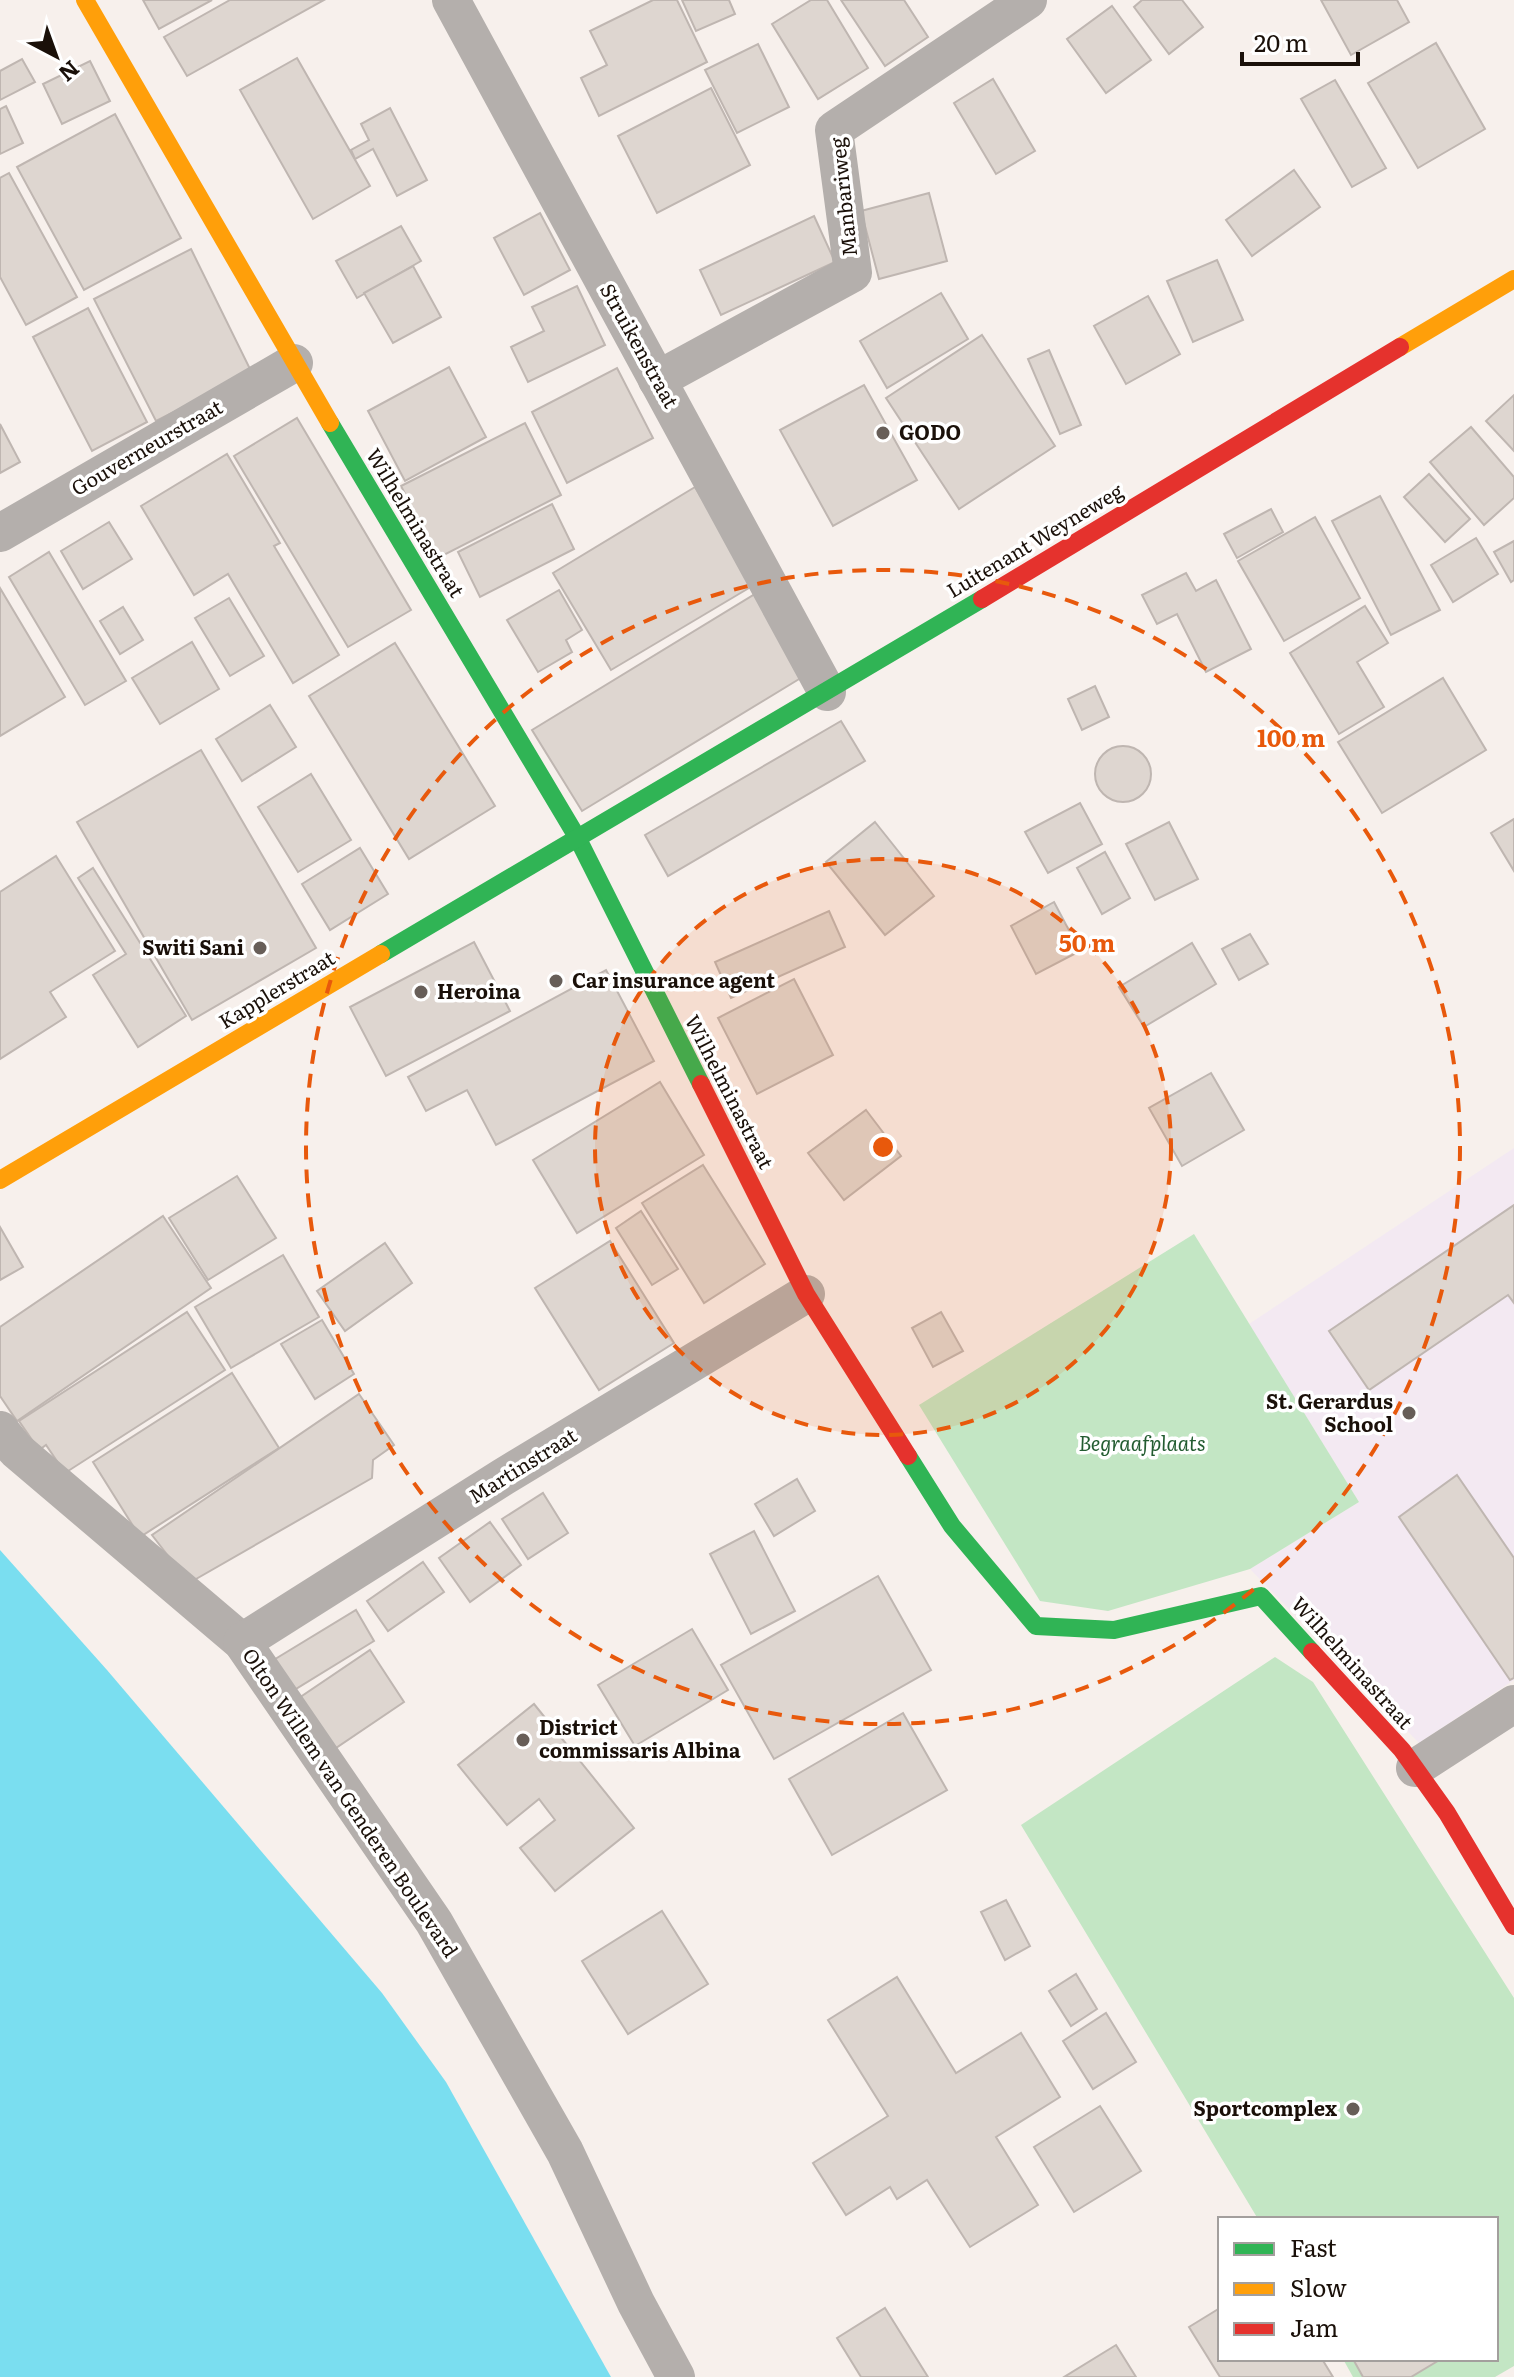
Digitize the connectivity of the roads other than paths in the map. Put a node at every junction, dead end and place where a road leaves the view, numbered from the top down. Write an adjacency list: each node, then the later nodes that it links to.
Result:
1 (85, 0): 5 (street, Wilhelminastraat)
2 (451, 0): 6 (street, Struikenstraat)
3 (1028, 0): 6 (street, Manbariweg)
4 (1514, 279): 8 (street, Luitenant Weyneweg)
5 (294, 363): 7 (street, Gouverneurstraat); 9 (street, Wilhelminastraat)
6 (657, 380): 8 (street, Struikenstraat)
7 (0, 533)
8 (827, 692): 9 (street, Luitenant Weyneweg)
9 (577, 837): 10 (street, Kapplerstraat); 11 (street, Wilhelminastraat)
10 (0, 1180)
11 (806, 1294): 13 (street, Martinstraat); 15 (street, Wilhelminastraat)
12 (0, 1430): 13 (street, Olton Willem van Genderen Boulevard)
13 (242, 1642): 17 (street, Olton Willem van Genderen Boulevard)
14 (1514, 1704): 15 (street)
15 (1415, 1768): 16 (street, Wilhelminastraat)
16 (1514, 1926)
17 (676, 2377)

